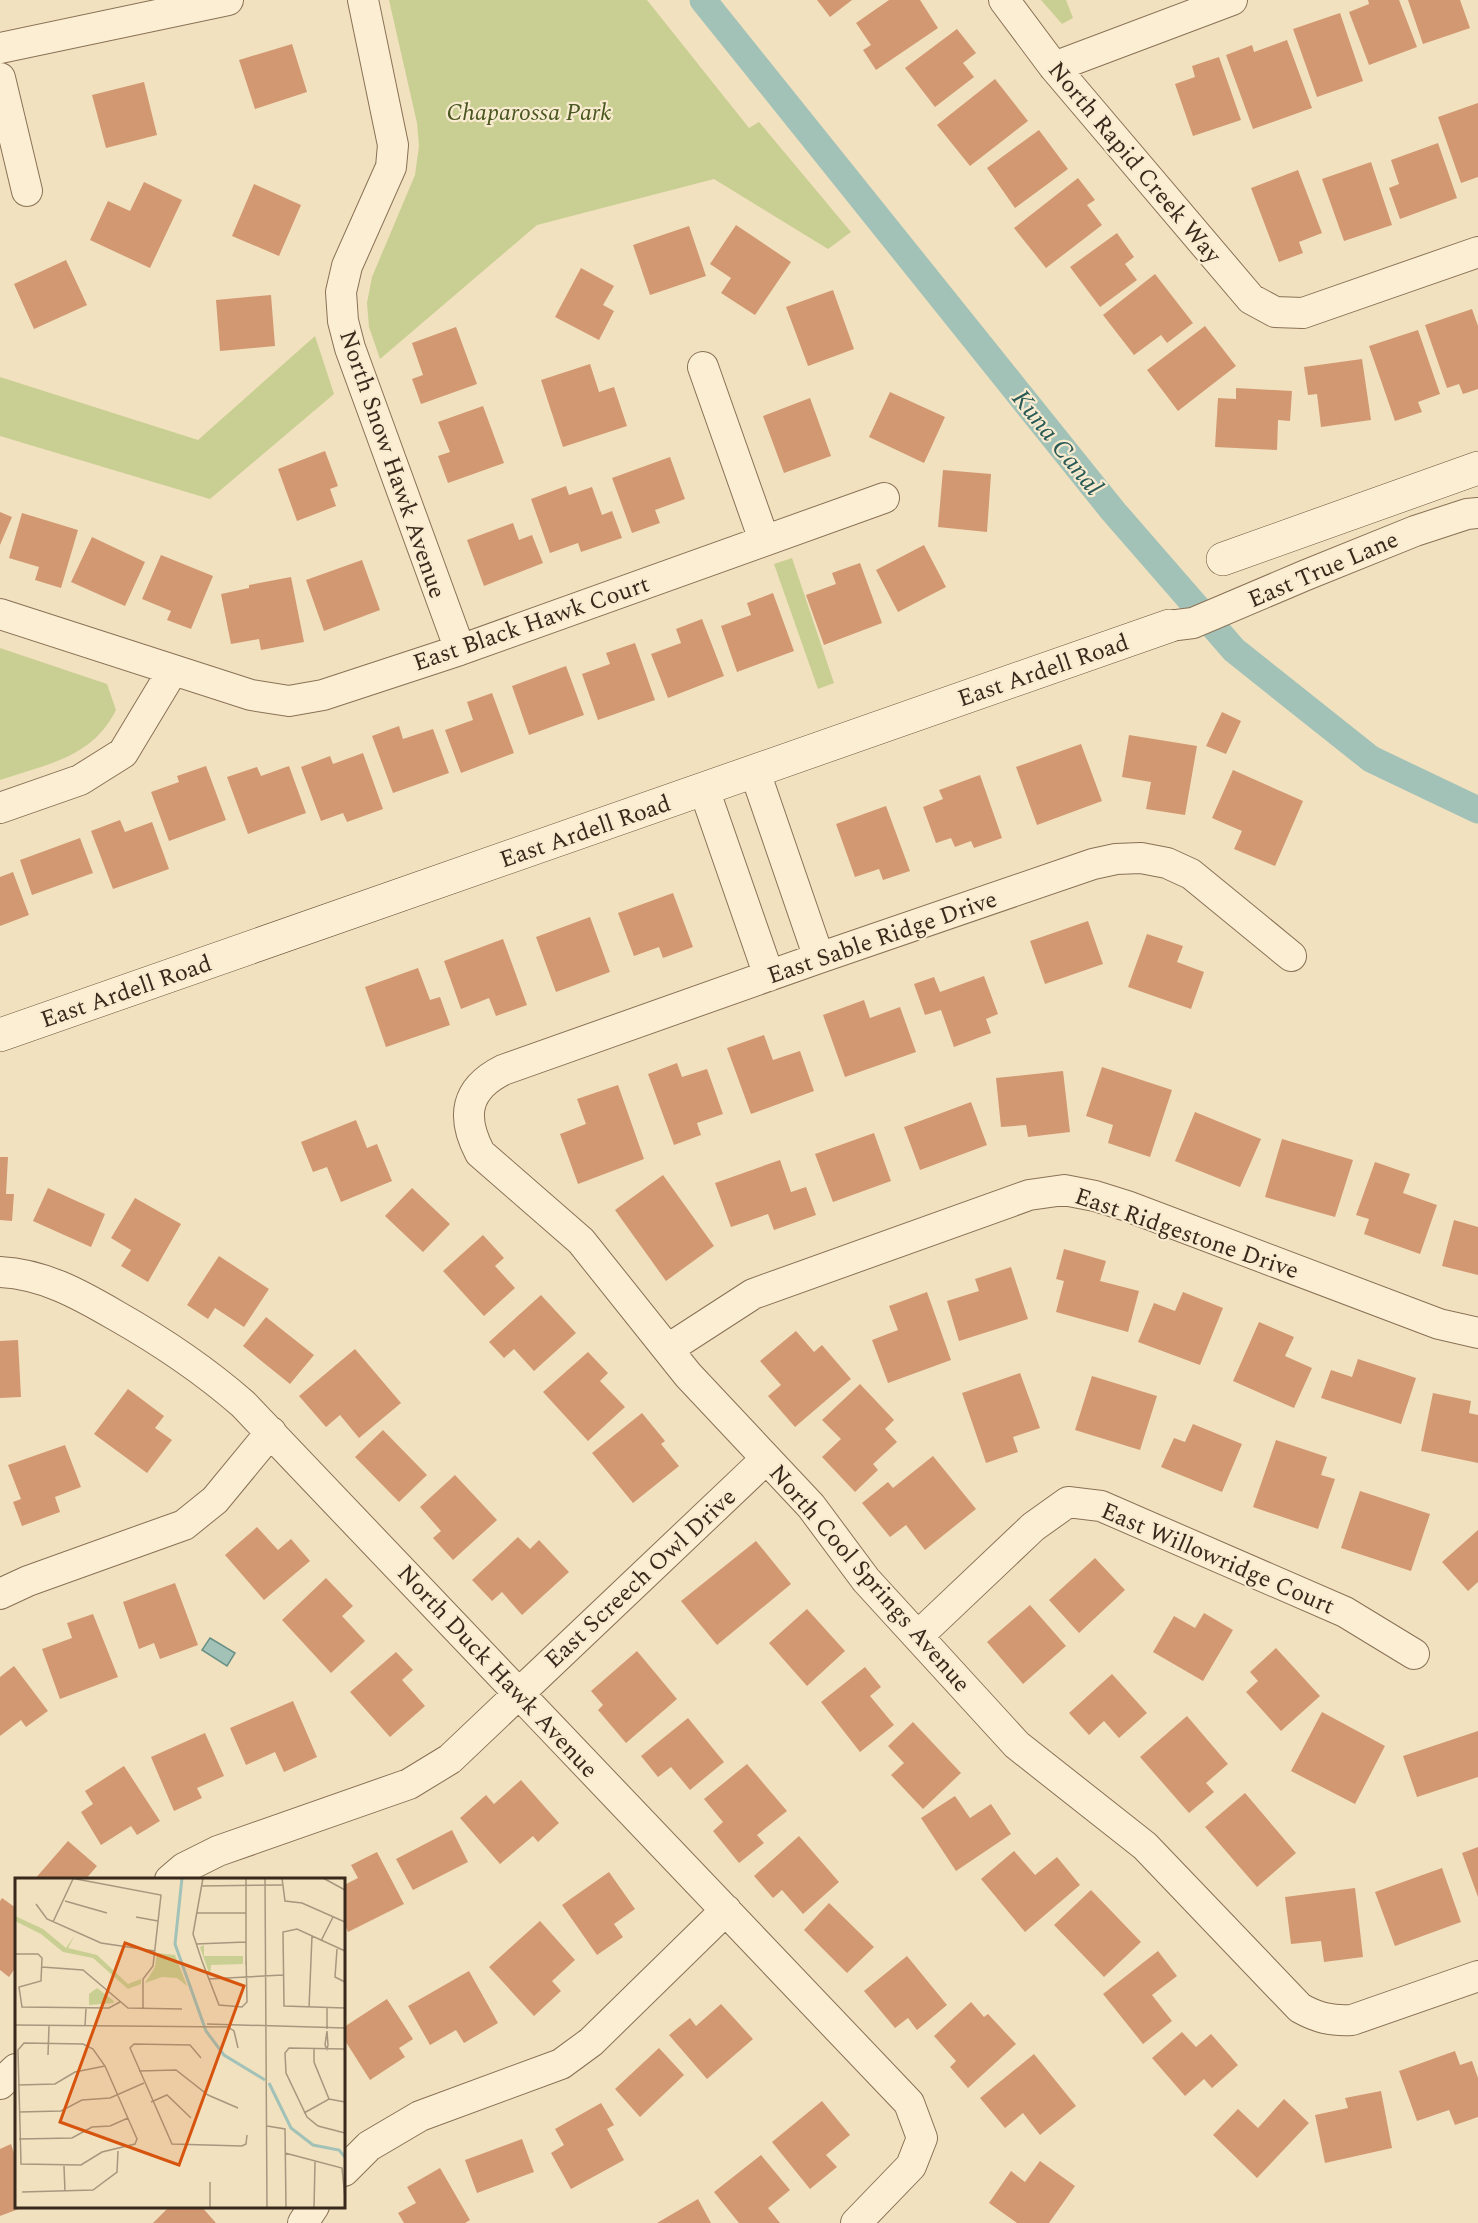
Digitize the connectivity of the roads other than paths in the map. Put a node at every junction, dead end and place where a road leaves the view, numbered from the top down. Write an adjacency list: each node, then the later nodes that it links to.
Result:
1 (228, 0): 5 (street)
2 (363, 0): 18 (street, North Snow Hawk Avenue)
3 (1004, 0): 6 (street, North Rapid Creek Way)
4 (1233, 0): 6 (street)
5 (0, 48)
6 (1054, 67): 9 (street, North Rapid Creek Way)
7 (0, 78): 8 (street)
8 (27, 191)
9 (1478, 252)
10 (703, 367): 14 (street)
11 (1478, 468): 15 (street)
12 (884, 498): 14 (street, East Black Hawk Court)
13 (1478, 513): 17 (street, East True Lane)
14 (764, 540): 18 (street, East Black Hawk Court)
15 (1223, 559)
16 (0, 614): 19 (street, East Black Hawk Court)
17 (1181, 625): 20 (street, East Ardell Road)
18 (459, 650): 19 (street, East Black Hawk Court)
19 (173, 670): 22 (street)
20 (755, 772): 21 (street, East Ardell Road); 24 (street)
21 (704, 789): 25 (street); 26 (street, East Ardell Road)
22 (0, 808)
23 (1291, 956): 24 (street, East Sable Ridge Drive)
24 (819, 958): 25 (street, East Sable Ridge Drive)
25 (769, 976): 27 (street, East Sable Ridge Drive)
26 (0, 1035)
27 (470, 1107): 30 (street, North Cool Springs Avenue)
28 (8, 1272): 31 (street, North Duck Hawk Avenue)
29 (1478, 1333): 30 (street, East Ridgestone Drive)
30 (668, 1349): 32 (street, North Cool Springs Avenue)
31 (271, 1432): 33 (street); 36 (street, North Duck Hawk Avenue)
32 (766, 1459): 34 (street, North Cool Springs Avenue); 36 (street, East Screech Owl Drive)
33 (0, 1594)
34 (918, 1636): 35 (street, East Willowridge Court); 39 (street, North Cool Springs Avenue)
35 (1414, 1654)
36 (519, 1693): 37 (street, East Screech Owl Drive); 38 (street, North Duck Hawk Avenue)
37 (173, 1878)
38 (726, 1910): 42 (street); 45 (street, North Duck Hawk Avenue)
39 (1478, 1976)
40 (15, 2070): 41 (street)
41 (0, 2084)
42 (345, 2169)
43 (313, 2208): 44 (street)
44 (303, 2223)
45 (856, 2223)

